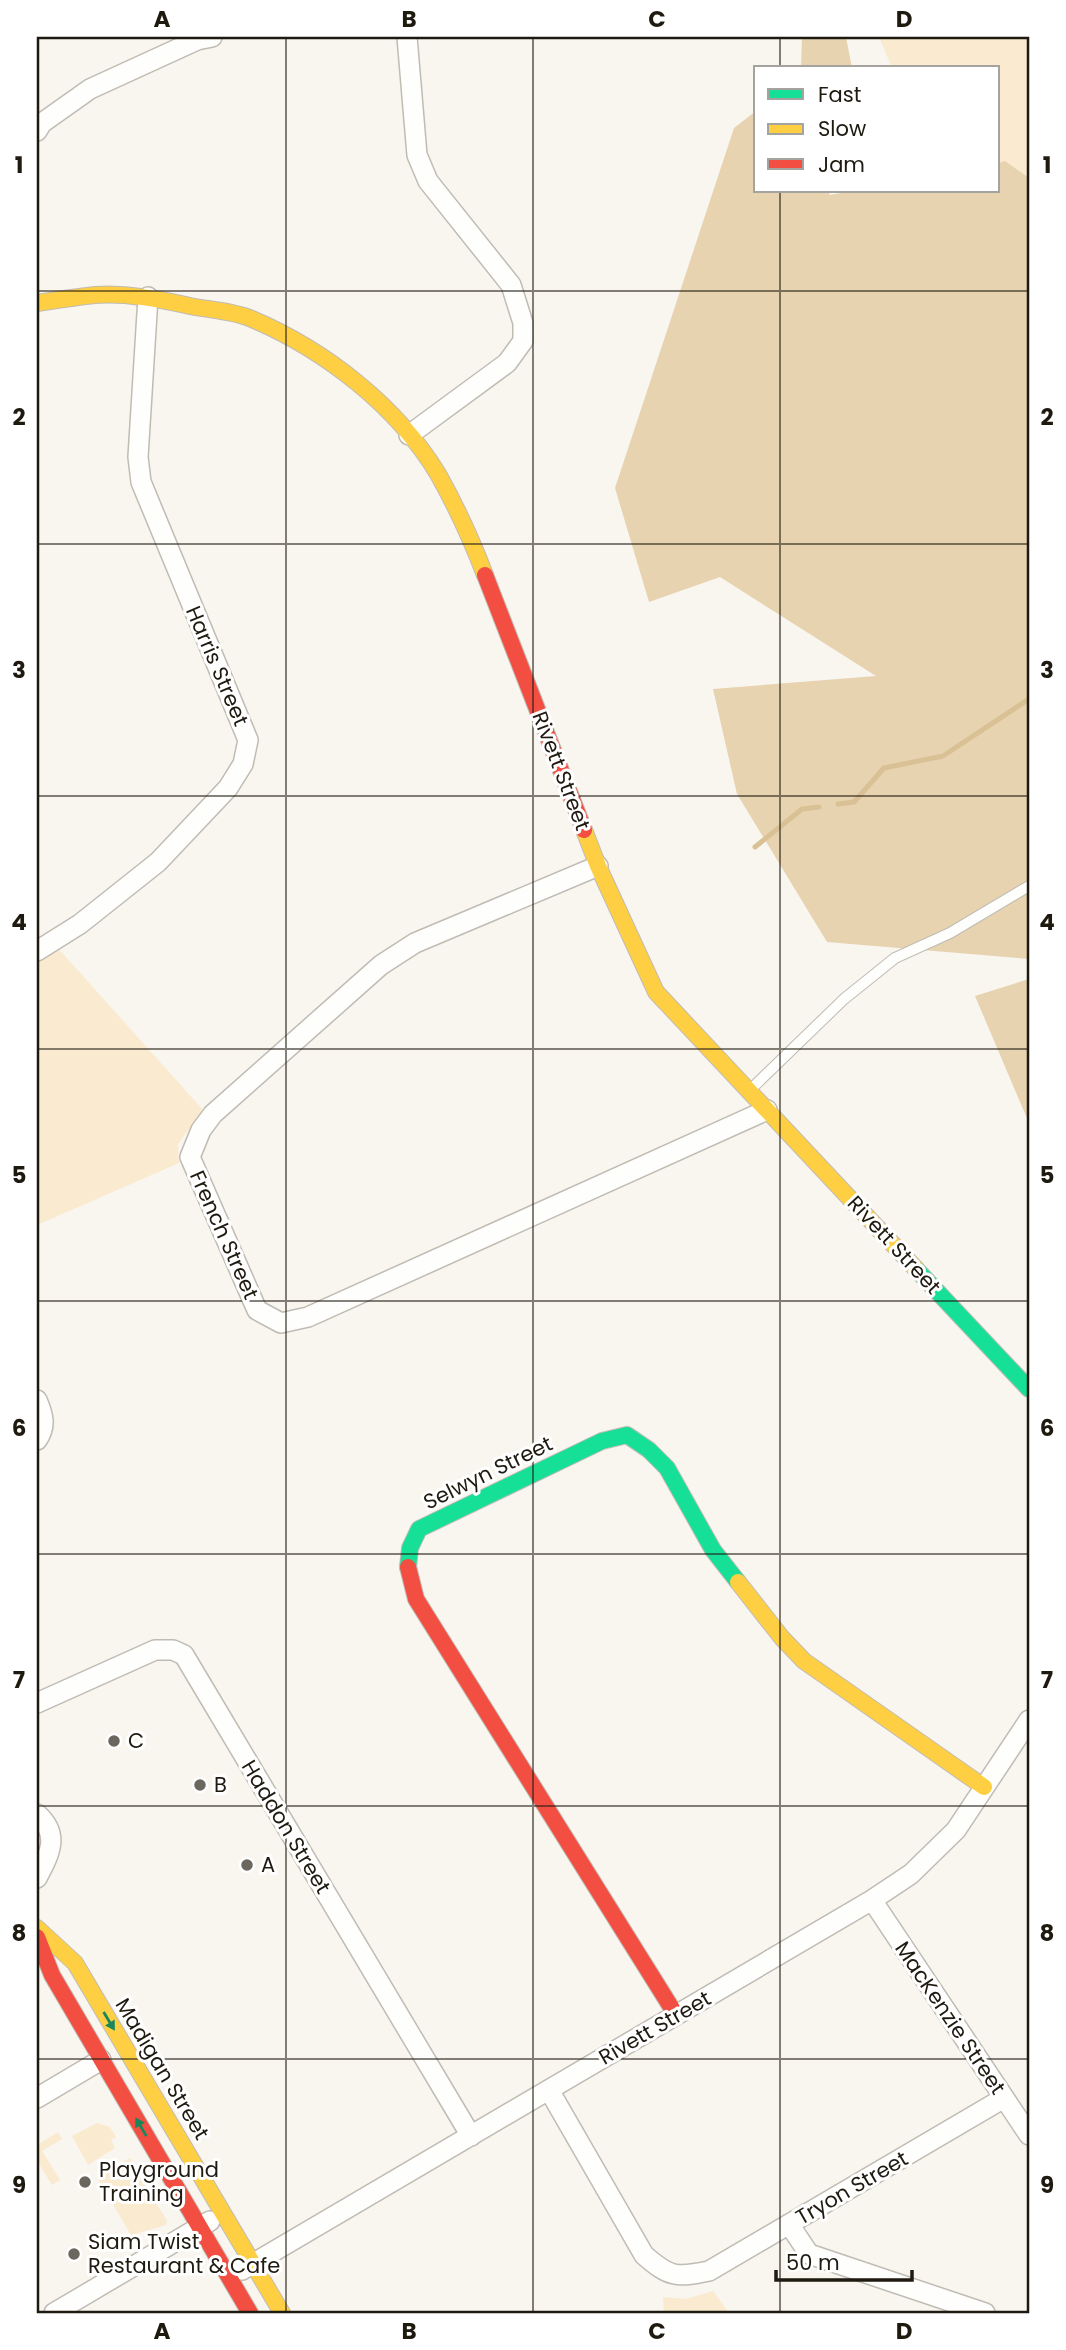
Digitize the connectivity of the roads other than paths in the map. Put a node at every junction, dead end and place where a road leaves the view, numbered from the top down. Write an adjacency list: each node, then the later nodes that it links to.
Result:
1 (407, 37): 6 (street)
2 (202, 38): 3 (street)
3 (37, 131)
4 (148, 297): 5 (street, Rivett Street); 6 (street, Rivett Street); 9 (street, Harris Street)
5 (37, 303)
6 (409, 435): 7 (street, Rivett Street)
7 (598, 866): 10 (street, Rivett Street); 11 (street, French Street)
8 (1029, 886): 10 (lane)
9 (37, 951)
10 (749, 1091): 11 (street, Rivett Street)
11 (767, 1110): 12 (street, Rivett Street)
12 (1029, 1388)
13 (37, 1400): 14 (street)
14 (37, 1440)
15 (37, 1703): 29 (street, Haddon Street)
16 (1029, 1720): 17 (street, Rivett Street)
17 (984, 1787): 20 (street, Rivett Street); 23 (street, Selwyn Street)
18 (37, 1814): 19 (street)
19 (37, 1878)
20 (872, 1900): 23 (street, Rivett Street); 27 (street, MacKenzie Street)
21 (37, 1928): 30 (street, Madigan Street, one-way to 30)
22 (37, 1937): 24 (street)
23 (676, 2015): 25 (street, Rivett Street)
24 (101, 2060): 26 (street); 32 (street, one-way to 24)
25 (549, 2090): 29 (street, Rivett Street); 31 (street, Tryon Street)
26 (37, 2098)
27 (1004, 2098): 28 (street, MacKenzie Street); 31 (street, Tryon Street)
28 (1029, 2135)
29 (471, 2136): 33 (street, Rivett Street)
30 (223, 2213): 32 (street); 33 (street, Madigan Street)
31 (789, 2224): 38 (street)
32 (200, 2228): 34 (street); 35 (street)
33 (253, 2263): 34 (street, Rivett Street); 37 (street, Madigan Street)
34 (229, 2279): 36 (street)
35 (54, 2313)
36 (250, 2313)
37 (282, 2313)
38 (985, 2313)

